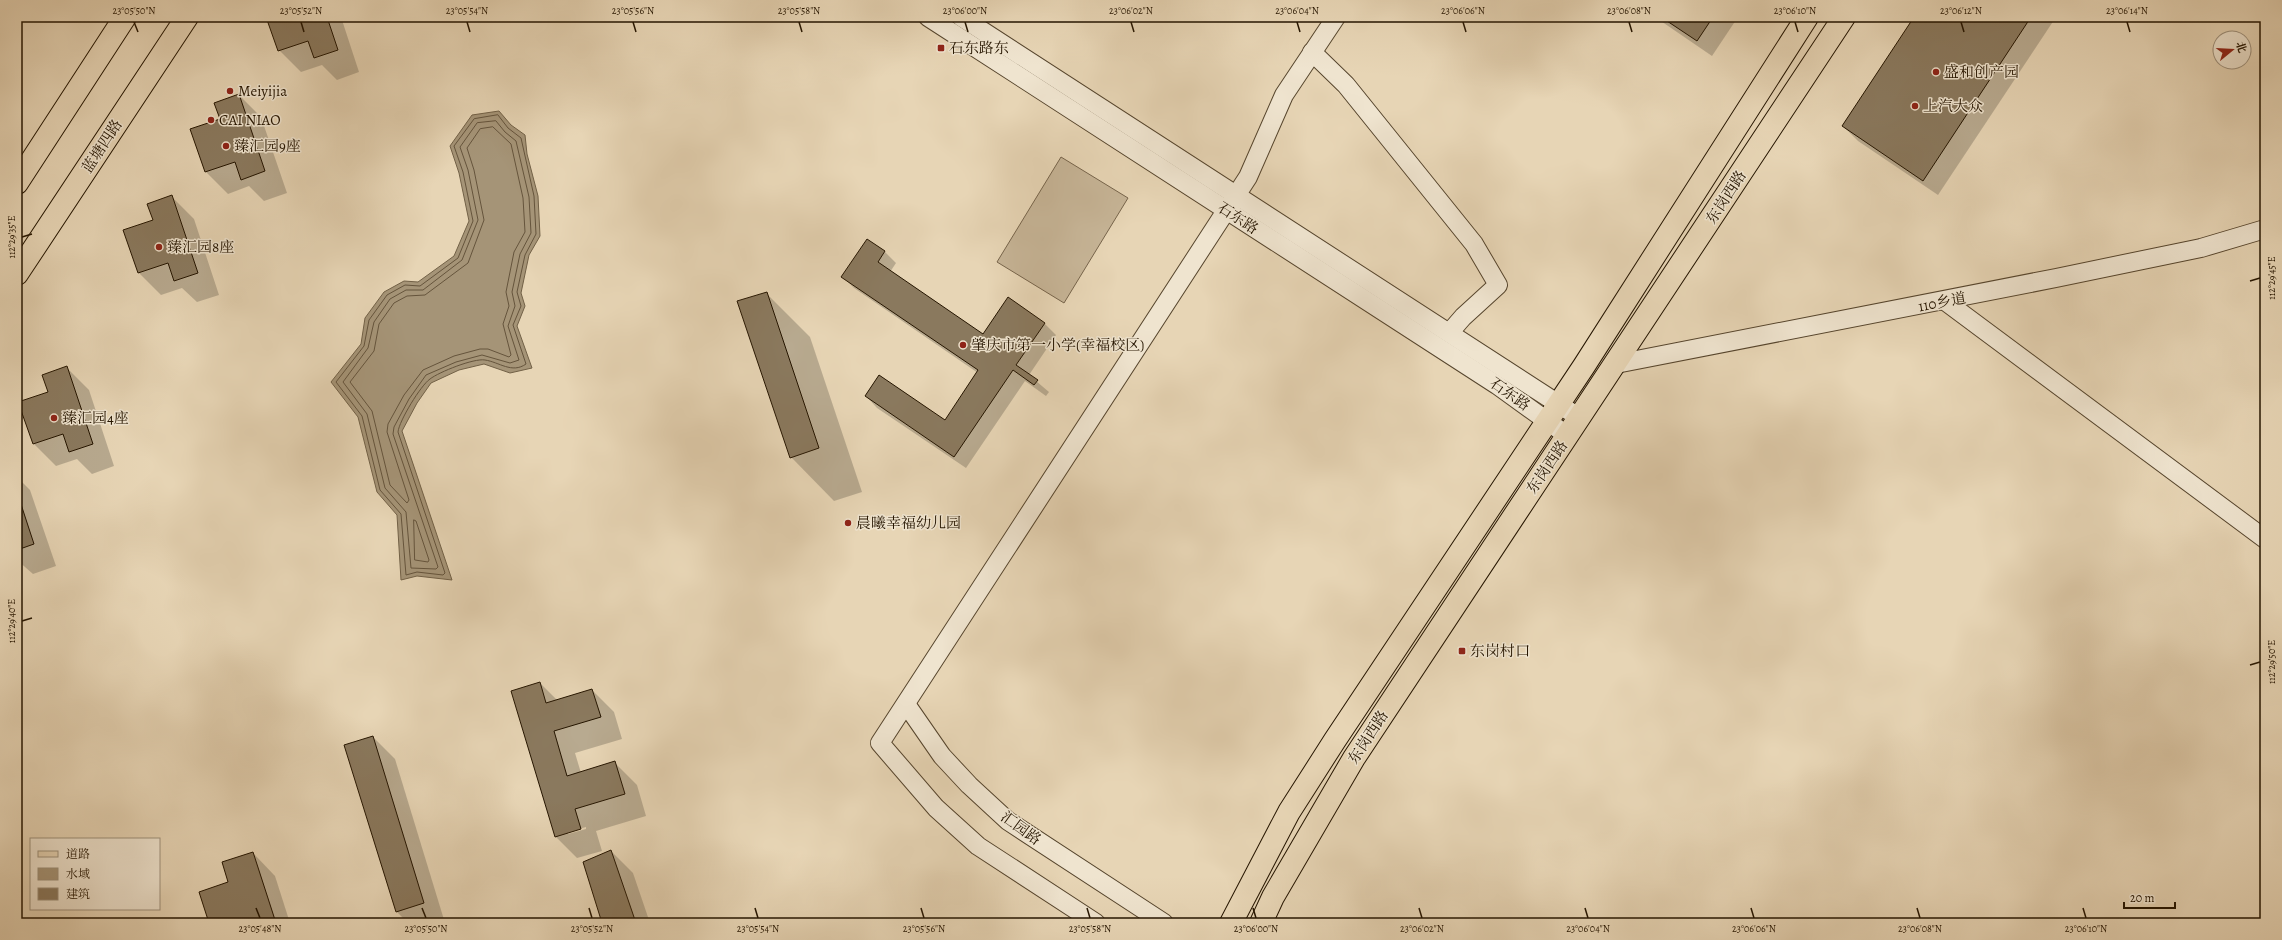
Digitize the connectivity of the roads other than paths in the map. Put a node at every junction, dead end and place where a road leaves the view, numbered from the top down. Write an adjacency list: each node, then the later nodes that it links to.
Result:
1 (125, 17): 9 (main road)
2 (187, 17): 13 (main road, 蓝塘四路)
3 (928, 17): 11 (street, 石东路)
4 (961, 17): 10 (street, 石东路)
5 (1336, 17): 8 (street)
6 (1807, 17): 17 (main road, 东岗西路)
7 (1844, 17): 16 (main road, 东岗西路)
8 (1312, 52): 10 (street); 15 (street)
9 (17, 183)
10 (1236, 195): 11 (street); 15 (street, 石东路)
11 (1226, 210): 17 (street, 石东路); 21 (street)
12 (2265, 229): 14 (street, 110乡道)
13 (17, 274)
14 (1945, 301): 16 (street, 110乡道); 20 (street)
15 (1450, 332): 17 (street, 石东路)
16 (1616, 364): 18 (main road, 东岗西路)
17 (1552, 412): 18 (street); 19 (street); 24 (main road, 东岗西路)
18 (1580, 418): 19 (main road, 东岗西路)
19 (1568, 436): 25 (main road, 东岗西路)
20 (2265, 539)
21 (906, 704): 22 (street); 23 (street, 汇园路)
22 (1096, 923)
23 (1164, 923)
24 (1231, 923)
25 (1262, 923)

